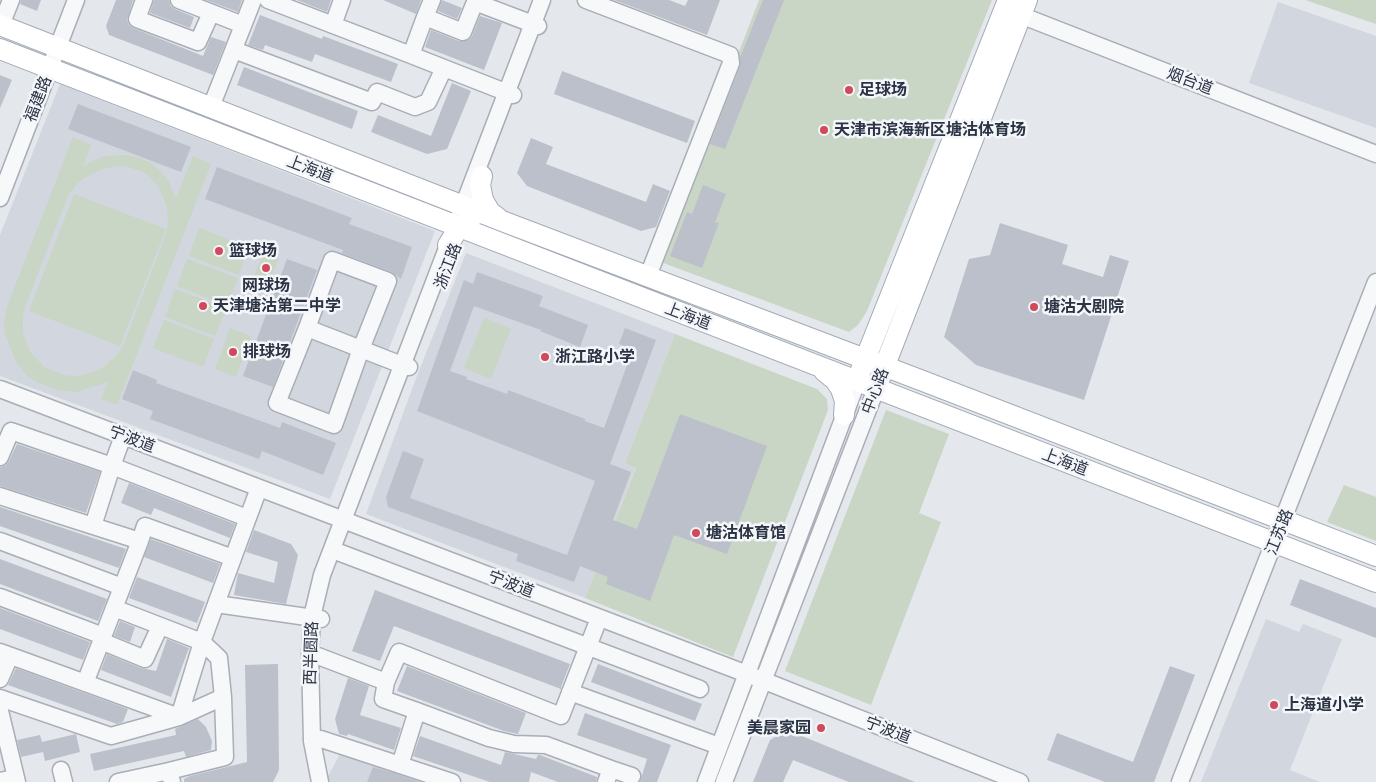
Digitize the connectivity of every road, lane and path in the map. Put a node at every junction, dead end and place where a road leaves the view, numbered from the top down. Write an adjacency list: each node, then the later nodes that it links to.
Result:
1 (11, 0): 17 (street)
2 (68, 0): 21 (street, 福建路)
3 (76, 0): 21 (street, 福建路)
4 (144, 0): 15 (street)
5 (179, 0): 15 (street)
6 (253, 0): 20 (street)
7 (268, 0): 18 (street)
8 (342, 0): 18 (street)
9 (432, 0): 16 (street)
10 (542, 0): 19 (street, 浙江路)
11 (549, 0): 19 (street, 浙江路)
12 (586, 0): 36 (street)
13 (474, 1): 16 (street); 19 (street)
14 (1015, 6): 29 (street, 烟台道); 39 (main road, 中心路); 40 (main road, 中心路)
15 (211, 12): 20 (street)
16 (425, 17): 24 (street)
17 (1, 25): 21 (main road, 上海道)
18 (333, 25): 24 (street)
19 (535, 25): 27 (street, 浙江路)
20 (243, 26): 23 (street)
21 (55, 45): 26 (street, 福建路); 28 (main road, 上海道)
22 (0, 49): 26 (main road, 上海道)
23 (234, 50): 25 (street); 28 (street)
24 (411, 55): 25 (street)
25 (444, 68): 27 (street)
26 (50, 72): 31 (street, 福建路); 32 (street, 福建路); 33 (main road, 上海道)
27 (510, 94): 30 (street, 浙江路)
28 (211, 107): 33 (main road, 上海道)
29 (1376, 154)
30 (479, 175): 33 (street, 浙江路); 34 (main road)
31 (0, 178)
32 (0, 198)
33 (464, 217): 34 (main road, 上海道); 35 (main road); 44 (street, 浙江路); 45 (main road, 上海道)
34 (502, 221): 36 (main road, 上海道)
35 (448, 245): 44 (street, 浙江路)
36 (648, 276): 42 (main road, 上海道)
37 (1376, 282): 57 (street, 江苏路)
38 (1376, 302): 57 (street, 江苏路)
39 (882, 315): 42 (main road); 46 (main road, 中心路)
40 (902, 322): 46 (main road, 中心路); 47 (main road)
41 (307, 328): 43 (street); 43 (street); 43 (street)
42 (825, 344): 46 (main road, 上海道)
43 (361, 349): 44 (street)
44 (405, 366): 58 (street, 浙江路)
45 (816, 366): 46 (main road, 上海道); 50 (main road)
46 (873, 368): 47 (main road, 上海道); 50 (street, 中心路); 62 (main road, 上海道); 83 (street, 中心路)
47 (923, 381): 57 (main road, 上海道)
48 (0, 389): 51 (street, 宁波道)
49 (0, 399): 51 (street, 宁波道)
50 (844, 415): 80 (street, 中心路)
51 (122, 440): 53 (street); 54 (street, 宁波道)
52 (0, 457): 53 (street)
53 (112, 466): 56 (street); 59 (street)
54 (257, 492): 56 (street); 58 (street, 宁波道)
55 (0, 496): 59 (street)
56 (247, 518): 65 (street)
57 (1287, 522): 62 (street, 江苏路); 64 (main road, 上海道)
58 (345, 525): 63 (street, 西半圆路); 71 (street, 西半圆路); 73 (street, 宁波道); 80 (street, 宁波道)
59 (93, 526): 61 (street)
60 (0, 541): 67 (street)
61 (140, 542): 65 (street); 67 (street)
62 (1278, 544): 66 (main road, 上海道); 107 (street, 江苏路); 108 (street, 江苏路)
63 (338, 552): 71 (street, 西半圆路); 76 (street)
64 (1376, 556)
65 (232, 558): 69 (street)
66 (1376, 582)
67 (122, 587): 70 (street)
68 (0, 597): 74 (street)
69 (216, 604): 71 (street); 75 (street)
70 (114, 608): 72 (street); 74 (street)
71 (316, 618): 78 (street, 西半圆路); 100 (street, 西半圆路)
72 (160, 626): 74 (street); 75 (street)
73 (596, 626): 76 (street); 80 (street, 宁波道)
74 (102, 638): 82 (street)
75 (202, 642): 86 (street); 90 (street)
76 (588, 646): 84 (street); 85 (street)
77 (5, 654): 79 (street); 82 (street)
78 (318, 656): 81 (street); 91 (street, 西半圆路)
79 (0, 679)
80 (745, 679): 83 (street, 宁波道); 92 (street, 中心路)
81 (386, 682): 85 (street); 89 (street)
82 (85, 683): 90 (street)
83 (761, 685): 104 (street, 中心路); 105 (street, 宁波道); 106 (street, 宁波道)
84 (700, 689)
85 (570, 692): 92 (street)
86 (223, 697): 90 (street); 96 (street)
87 (0, 698): 90 (street)
88 (0, 711): 97 (street)
89 (417, 711): 93 (street); 94 (street)
90 (179, 717)
91 (322, 739): 93 (street); 101 (street, 西半圆路)
92 (719, 746): 103 (street, 中心路)
93 (400, 765): 102 (street)
94 (609, 775): 95 (street)
95 (632, 776)
96 (171, 777): 99 (street)
97 (17, 780): 98 (street)
98 (0, 781)
99 (118, 782)
100 (320, 782)
101 (330, 782)
102 (452, 782)
103 (706, 782)
104 (724, 782)
105 (997, 782)
106 (1020, 782)
107 (1180, 782)
108 (1188, 782)

